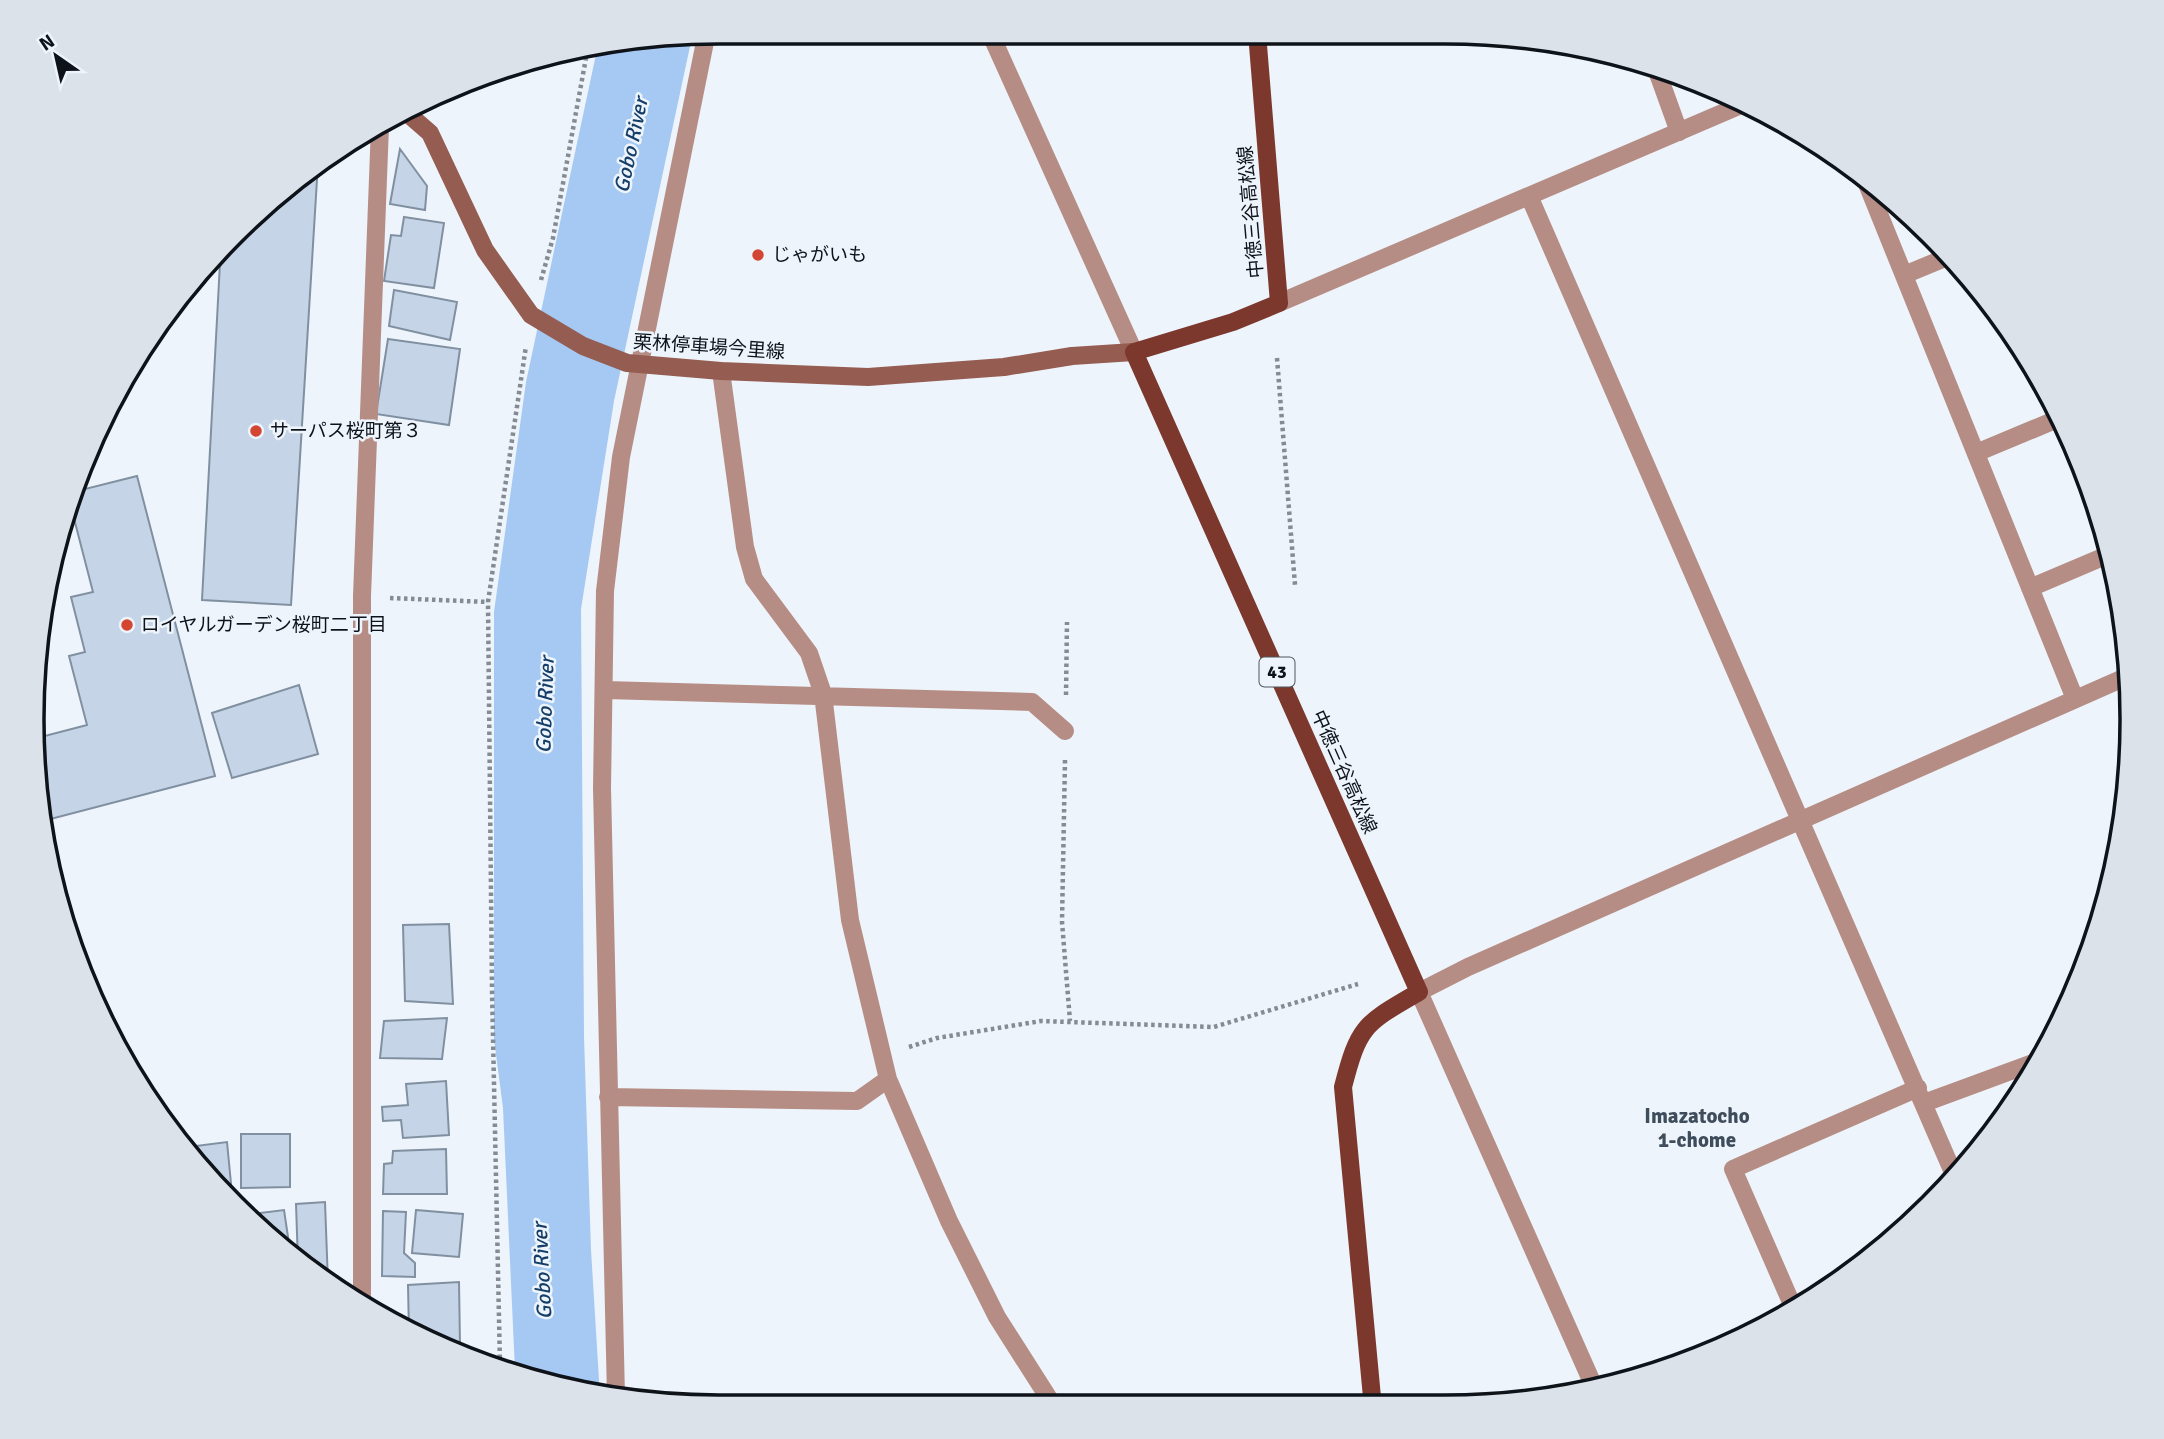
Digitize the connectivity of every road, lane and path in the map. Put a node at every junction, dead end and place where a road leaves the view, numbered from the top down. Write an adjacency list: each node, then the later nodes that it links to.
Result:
1 (704, 44): 18 (street)
2 (995, 44): 16 (street)
3 (1258, 44): 14 (main road, 中徳三谷高松線)
4 (586, 57): 15 (path)
5 (1660, 79): 8 (street)
6 (1733, 109): 8 (street)
7 (412, 118): 15 (main road, 栗林停車場今里線)
8 (1679, 132): 11 (street)
9 (380, 135): 25 (street)
10 (1872, 196): 13 (street)
11 (1530, 198): 14 (street); 33 (street)
12 (1940, 260): 13 (street)
13 (1904, 275): 21 (street)
14 (1279, 303): 16 (main road, 中徳三谷高松線)
15 (538, 320): 18 (main road, 栗林停車場今里線); 26 (path)
16 (1134, 352): 19 (main road, 栗林停車場今里線); 35 (main road, 中徳三谷高松線 / 43)
17 (1277, 358): 23 (path)
18 (634, 364): 19 (main road, 栗林停車場今里線); 29 (street)
19 (721, 371): 30 (street)
20 (2051, 422): 21 (street)
21 (1976, 453): 24 (street)
22 (2100, 558): 24 (street)
23 (1295, 585)
24 (2030, 588): 31 (street)
25 (362, 596): 26 (path); 43 (street)
26 (488, 602): 45 (path)
27 (1067, 622): 32 (path)
28 (2119, 680): 31 (street)
29 (606, 690): 30 (street); 41 (street)
30 (823, 694): 32 (street); 37 (street)
31 (2075, 699): 33 (street)
32 (1065, 731): 36 (path)
33 (1798, 821): 35 (street); 40 (street)
34 (1358, 984): 36 (path)
35 (1419, 992): 46 (street); 49 (main road)
36 (1070, 1021): 37 (path)
37 (882, 1056): 39 (street)
38 (2025, 1065): 40 (street)
39 (888, 1079): 41 (street); 48 (street)
40 (1921, 1096): 42 (street); 44 (street)
41 (608, 1097): 47 (street)
42 (1951, 1167)
43 (362, 1292)
44 (1790, 1300)
45 (498, 1357)
46 (1590, 1379)
47 (616, 1387)
48 (1047, 1395)
49 (1372, 1395)

